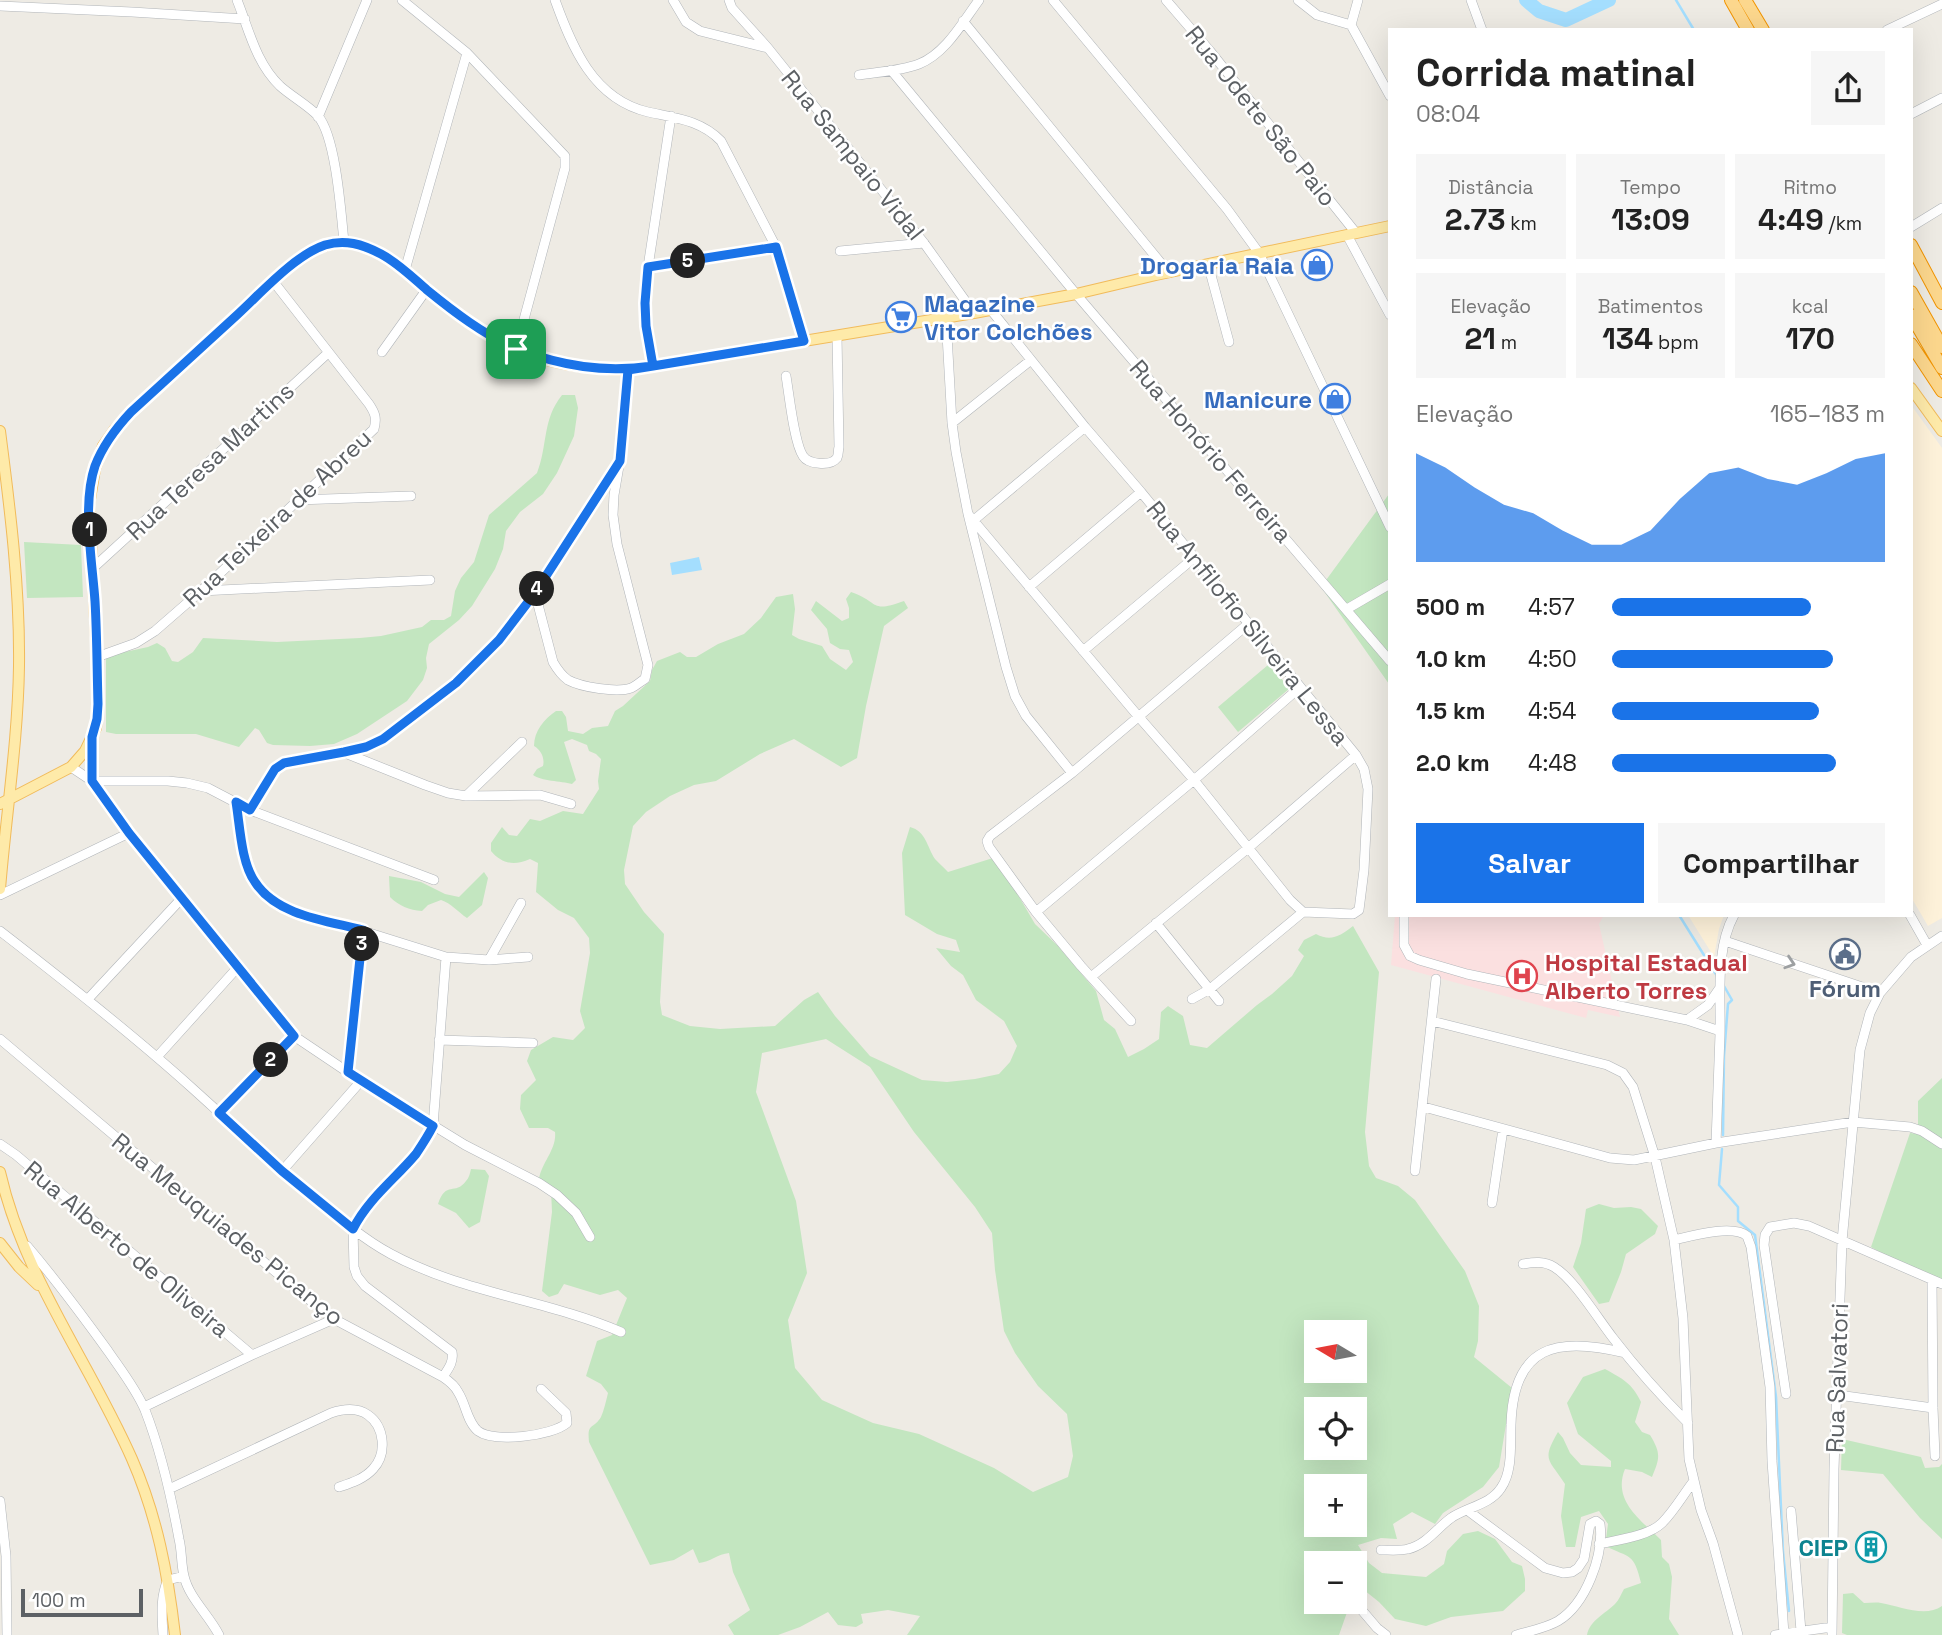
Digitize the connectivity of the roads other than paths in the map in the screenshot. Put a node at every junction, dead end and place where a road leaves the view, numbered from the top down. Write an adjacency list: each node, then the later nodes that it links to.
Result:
1 (237, 0): 17 (street)
2 (367, 0): 32 (street)
3 (401, 0): 26 (street)
4 (555, 0): 33 (street)
5 (673, 0): 25 (street)
6 (729, 0): 25 (street, Rua Sampaio Vidal)
7 (979, 0): 18 (street)
8 (1053, 0): 42 (street)
9 (1166, 0): 37 (street, Rua Odete São Paio)
10 (1298, 0): 19 (street)
11 (1358, 0): 19 (street)
12 (1471, 0): 20 (street)
13 (1731, 0): 21 (highway); 22 (highway)
14 (1942, 4): 24 (street)
15 (0, 6): 17 (street)
16 (1749, 6): 23 (highway)
17 (244, 19): 32 (street)
18 (963, 21): 27 (street); 47 (street)
19 (1351, 25): 29 (street)
20 (1481, 28)
21 (1739, 28)
22 (1747, 28)
23 (1764, 28)
24 (1891, 28)
25 (768, 48): 39 (street, Rua Sampaio Vidal)
26 (467, 52): 46 (street); 63 (street)
27 (891, 70): 28 (street); 50 (street, Rua Honório Ferreira)
28 (859, 75)
29 (1388, 92)
30 (1942, 98): 31 (street)
31 (1913, 113)
32 (318, 117): 38 (street)
33 (671, 117): 40 (street); 45 (street)
34 (1942, 208): 36 (street)
35 (1388, 226): 37 (main road)
36 (1913, 226)
37 (1351, 234): 42 (main road); 54 (street, Rua Odete São Paio)
38 (344, 242): 46 (main road); 48 (main road)
39 (924, 243): 41 (street); 55 (street, Rua Sampaio Vidal)
40 (776, 247): 45 (street); 59 (street)
41 (840, 251)
42 (1259, 253): 44 (main road); 82 (street)
43 (1915, 257): 52 (highway)
44 (1208, 264): 47 (main road); 60 (street)
45 (648, 267): 67 (street)
46 (405, 270): 49 (main road)
47 (1169, 272): 50 (main road)
48 (273, 281): 65 (street, Rua Teixeira de Abreu); 84 (main road)
49 (427, 289): 63 (main road); 64 (street)
50 (1076, 294): 53 (main road); 90 (street, Rua Honório Ferreira)
51 (1913, 296): 62 (highway)
52 (1942, 303)
53 (991, 310): 55 (main road); 66 (street, Rua Anfilofio Silveira Lessa)
54 (1388, 311)
55 (974, 313): 56 (main road)
56 (946, 317): 58 (main road); 73 (street)
57 (1913, 318): 68 (highway)
58 (837, 336): 59 (main road); 70 (street)
59 (804, 341): 67 (main road)
60 (1229, 342)
61 (1913, 347): 72 (highway)
62 (1942, 347)
63 (516, 349): 69 (main road)
64 (382, 352)
65 (328, 353): 80 (street, Rua Teixeira de Abreu); 84 (street, Rua Teresa Martins)
66 (1031, 360): 73 (street); 74 (street, Rua Anfilofio Silveira Lessa)
67 (653, 366): 69 (main road)
68 (1942, 368)
69 (628, 370): 77 (street)
70 (786, 376)
71 (1913, 391): 76 (main road)
72 (1942, 391)
73 (952, 423): 81 (street)
74 (1085, 427): 78 (street, Rua Anfilofio Silveira Lessa); 81 (street)
75 (0, 431): 107 (main road)
76 (1942, 431)
77 (620, 461): 89 (street); 89 (street)
78 (1141, 492): 83 (street, Rua Anfilofio Silveira Lessa); 87 (street)
79 (411, 496): 80 (street)
80 (297, 500): 88 (street, Rua Teixeira de Abreu)
81 (971, 517): 87 (street); 102 (street)
82 (1388, 523)
83 (1195, 557): 91 (street, Rua Anfilofio Silveira Lessa); 92 (street)
84 (92, 569): 93 (main road)
85 (429, 580): 88 (street)
86 (1388, 585): 90 (street)
87 (1029, 587): 92 (street)
88 (201, 591): 93 (street, Rua Teixeira de Abreu)
89 (535, 593): 99 (street)
90 (1347, 609): 94 (street, Rua Honório Ferreira)
91 (1248, 624): 95 (street, Rua Anfilofio Silveira Lessa); 96 (street)
92 (1083, 651): 96 (street)
93 (97, 657): 97 (main road)
94 (1388, 659)
95 (1299, 688): 100 (street, Rua Anfilofio Silveira Lessa); 103 (street)
96 (1138, 716): 102 (street); 103 (street)
97 (92, 737): 101 (main road); 104 (street)
98 (522, 743): 105 (street)
99 (344, 752): 105 (street); 109 (street)
100 (1356, 755): 111 (street); 118 (street, Rua Anfilofio Silveira Lessa)
101 (71, 767): 104 (street); 107 (main road)
102 (1072, 773): 117 (street)
103 (1195, 780): 111 (street); 117 (street)
104 (92, 781): 106 (street); 110 (street)
105 (466, 796): 108 (street)
106 (236, 802): 109 (street); 123 (street)
107 (4, 803): 113 (main road)
108 (570, 804)
109 (250, 810): 112 (street)
110 (129, 833): 114 (street); 115 (street)
111 (1247, 849): 118 (street); 122 (street)
112 (434, 880)
113 (0, 890)
114 (0, 895)
115 (182, 898): 131 (street); 137 (street)
116 (521, 903): 130 (street)
117 (1036, 912): 132 (street)
118 (1303, 912): 135 (street)
119 (1404, 917): 140 (street)
120 (1733, 917): 126 (street)
121 (1911, 917): 127 (street)
122 (1156, 922): 132 (street); 135 (street)
123 (363, 930): 128 (street); 149 (street)
124 (0, 931): 137 (street)
125 (1942, 936): 127 (street, Rua Salvatori)
126 (1725, 941): 134 (street); 136 (street, one-way to 136)
127 (1927, 946): 136 (street, Rua Salvatori)
128 (446, 957): 130 (street); 146 (street)
129 (528, 957): 130 (street)
130 (489, 960)
131 (238, 967): 144 (street); 148 (street)
132 (1091, 977): 141 (street)
133 (1436, 979): 142 (street)
134 (1720, 988): 140 (street); 143 (street)
135 (1210, 989): 138 (street); 139 (street)
136 (1880, 993): 153 (street, Rua Salvatori)
137 (88, 999): 148 (street)
138 (1192, 999)
139 (1219, 1001)
140 (1687, 1020): 143 (street)
141 (1131, 1021)
142 (1432, 1021): 151 (street); 159 (street)
143 (1720, 1031): 156 (street)
144 (294, 1036): 149 (street); 152 (street)
145 (0, 1039): 174 (street, Rua Meuquiades Picanço)
146 (439, 1040): 147 (street); 154 (street)
147 (533, 1043)
148 (158, 1057): 152 (street)
149 (348, 1072): 150 (street)
150 (361, 1081): 154 (street); 160 (street)
151 (1424, 1107): 155 (street); 161 (street)
152 (219, 1113): 160 (street)
153 (1853, 1122): 156 (street); 158 (street); 168 (street, Rua Salvatori)
154 (433, 1126): 164 (street); 166 (street)
155 (1503, 1129): 159 (street); 163 (street)
156 (1716, 1143): 159 (street)
157 (0, 1144): 177 (street, Rua Alberto de Oliveira)
158 (1942, 1144)
159 (1655, 1157): 167 (street)
160 (282, 1171): 164 (street)
161 (1415, 1171)
162 (0, 1172): 165 (main road)
163 (1492, 1203)
164 (353, 1229): 175 (street); 178 (street)
165 (19, 1236): 173 (main road); 182 (street)
166 (590, 1237)
167 (1674, 1240): 184 (street); 199 (street)
168 (1842, 1241): 171 (street); 180 (street); 181 (street, Rua Salvatori)
169 (0, 1243): 173 (main road)
170 (1523, 1264): 176 (street)
171 (1932, 1280): 172 (street); 183 (street)
172 (1942, 1284)
173 (44, 1290): 195 (main road)
174 (334, 1319): 177 (street); 178 (street, Rua Meuquiades Picanço)
175 (621, 1332)
176 (1625, 1353): 184 (street); 190 (street)
177 (252, 1355): 182 (street)
178 (443, 1377): 179 (street, Rua Meuquiades Picanço)
179 (541, 1389)
180 (1786, 1394)
181 (1838, 1395): 183 (street); 197 (street, Rua Salvatori)
182 (144, 1408): 188 (street)
183 (1933, 1408): 185 (street)
184 (1688, 1423): 186 (street)
185 (1935, 1456)
186 (1693, 1482): 192 (street); 206 (street)
187 (339, 1488): 188 (street)
188 (169, 1489): 194 (street)
189 (0, 1502): 200 (street)
190 (1467, 1510): 192 (street); 193 (street)
191 (1791, 1511): 198 (street)
192 (1599, 1544): 205 (street)
193 (1381, 1550)
194 (184, 1576): 195 (street); 203 (street)
195 (168, 1580): 201 (street); 202 (main road)
196 (1365, 1614): 204 (street)
197 (1832, 1631): 198 (street)
198 (1801, 1632): 199 (street)
199 (1779, 1634)
200 (7, 1635)
201 (163, 1635)
202 (175, 1635)
203 (219, 1635)
204 (1386, 1635)
205 (1516, 1635)
206 (1738, 1635)

